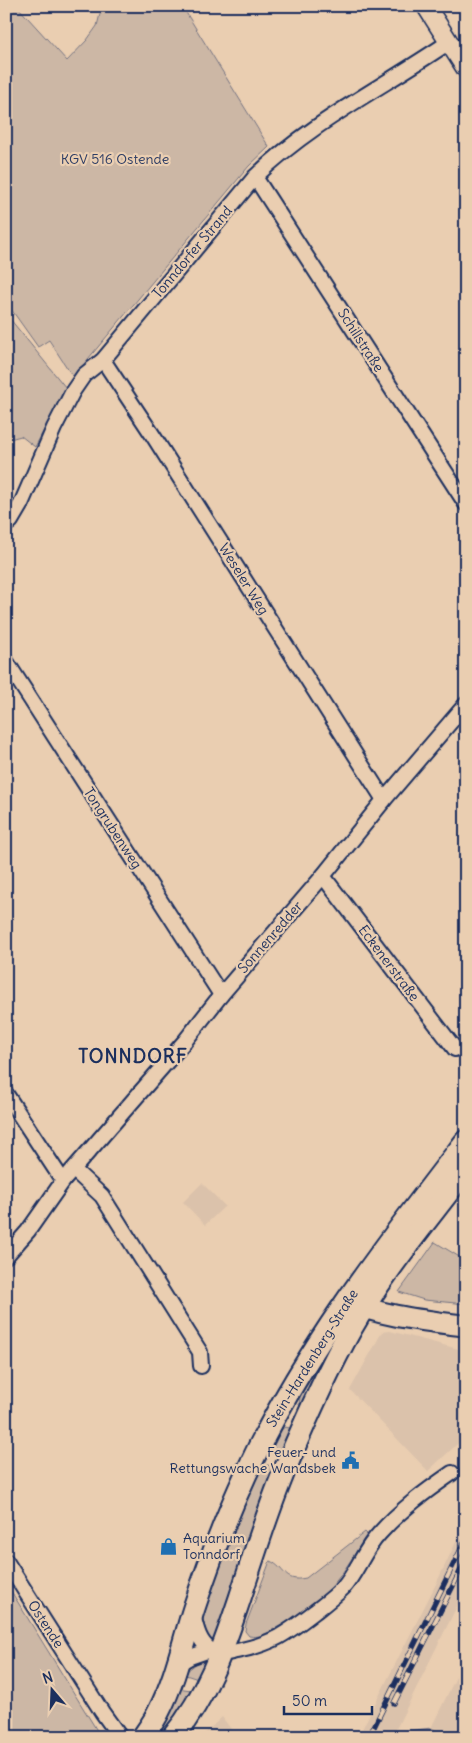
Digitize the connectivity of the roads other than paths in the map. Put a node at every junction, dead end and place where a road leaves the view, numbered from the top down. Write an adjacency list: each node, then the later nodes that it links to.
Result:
1 (426, 6): 2 (street)
2 (449, 42): 3 (street); 4 (street, Tonndorfer Strand)
3 (466, 69)
4 (255, 176): 5 (street, Tonndorfer Strand); 6 (street, Schillstraße)
5 (103, 360): 7 (street, Tonndorfer Strand); 10 (street, Weseler Weg)
6 (466, 504)
7 (6, 525)
8 (6, 661): 12 (street, Tongrubenweg)
9 (466, 704): 10 (street, Sonnenredder)
10 (384, 800): 11 (street, Sonnenredder)
11 (323, 876): 12 (street, Sonnenredder); 13 (street, Eckenerstraße)
12 (221, 995): 17 (street, Sonnenredder)
13 (455, 1049)
14 (6, 1094): 18 (street)
15 (466, 1141): 20 (main road, Stein-Hardenberg-Straße)
16 (466, 1169): 20 (main road, Stein-Hardenberg-Straße)
17 (74, 1170): 18 (street, Sonnenredder); 22 (street)
18 (63, 1181): 19 (street, Sonnenredder)
19 (6, 1256)
20 (356, 1304): 21 (main road); 25 (main road, Stein-Hardenberg-Straße); 26 (main road, Stein-Hardenberg-Straße)
21 (466, 1326)
22 (201, 1366)
23 (452, 1473): 26 (street)
24 (6, 1561): 28 (street, Ostende)
25 (192, 1613): 26 (street); 27 (main road, Stein-Hardenberg-Straße)
26 (215, 1652): 27 (street); 30 (main road, Stein-Hardenberg-Straße)
27 (178, 1664): 29 (main road, Stein-Hardenberg-Straße)
28 (120, 1737)
29 (143, 1737)
30 (173, 1737)

